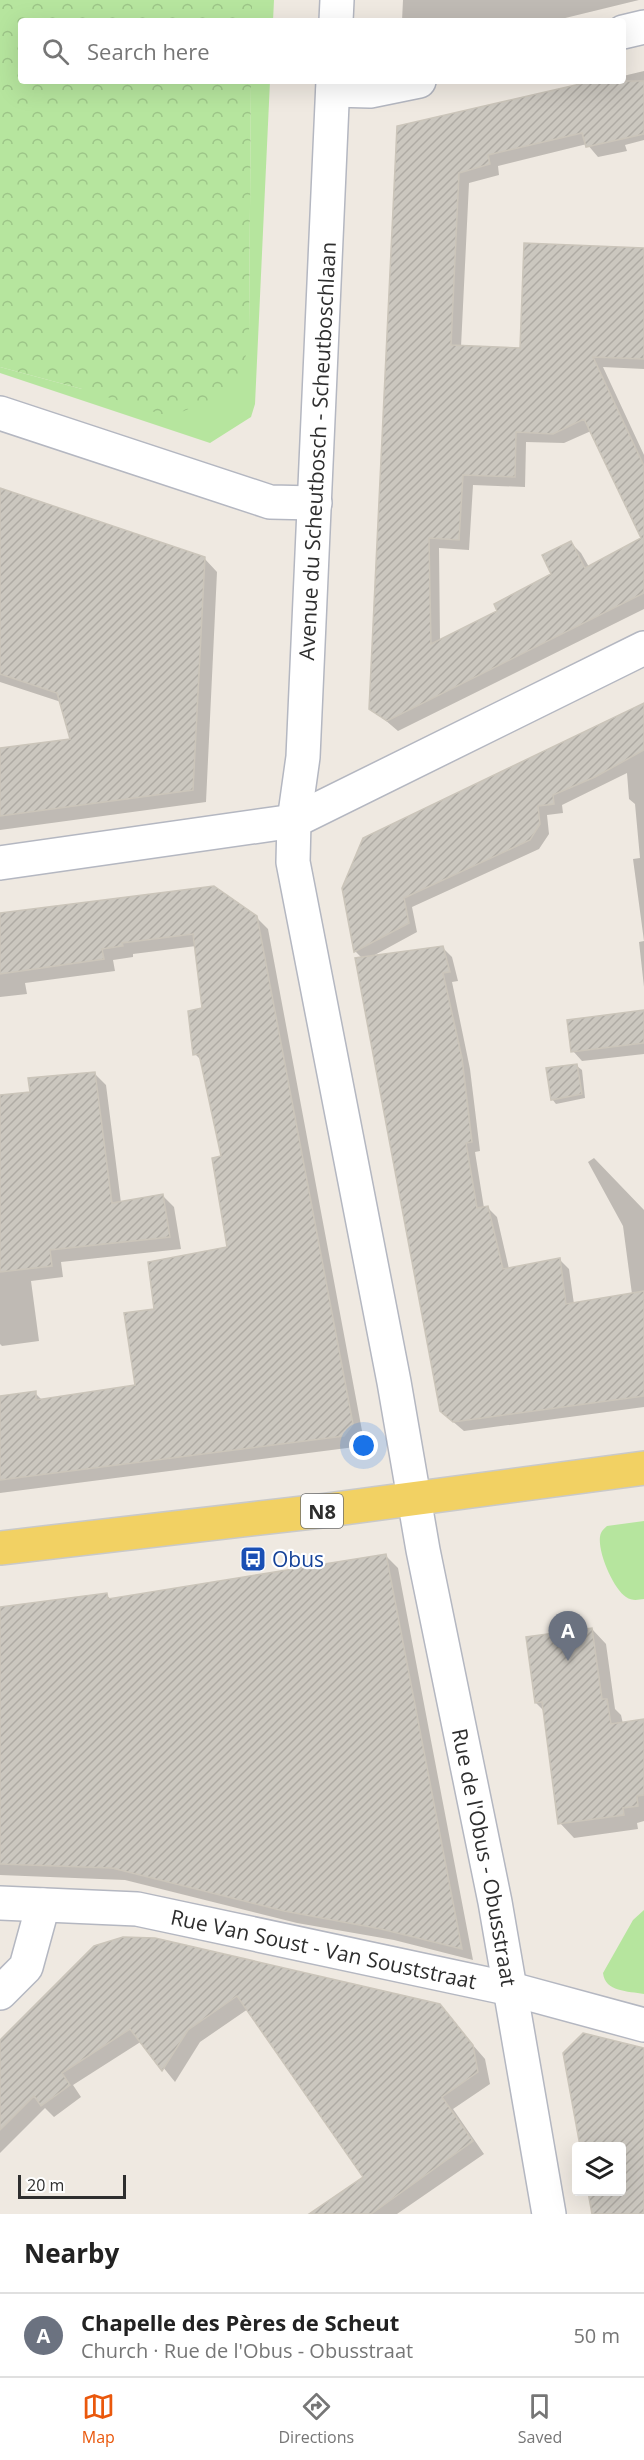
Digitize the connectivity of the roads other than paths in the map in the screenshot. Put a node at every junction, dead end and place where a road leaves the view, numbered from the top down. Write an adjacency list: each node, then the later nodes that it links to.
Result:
1 (337, 0): 2 (street)
2 (336, 18)
3 (644, 27): 4 (street)
4 (626, 31)
5 (404, 84): 6 (street)
6 (333, 85): 8 (street, Avenue du Scheutbosch - Scheutboschlaan)
7 (0, 413): 8 (street)
8 (315, 503): 10 (street, Avenue du Scheutbosch - Scheutboschlaan)
9 (644, 648): 10 (street)
10 (294, 821): 11 (street); 13 (street, Avenue du Scheutbosch - Scheutboschlaan)
11 (0, 863)
12 (644, 1468): 13 (main road, N8)
13 (415, 1499): 14 (main road, N8); 17 (street, Rue de l'Obus - Obusstraat)
14 (0, 1548)
15 (0, 1903): 16 (street, Rue Van Soust - Van Souststraat)
16 (43, 1905): 17 (street, Rue Van Soust - Van Souststraat); 18 (street)
17 (511, 1989): 19 (street, Rue Van Soust - Van Souststraat); 20 (street, Rue de l'Obus - Obusstraat)
18 (0, 1993)
19 (644, 2025)
20 (549, 2214)

